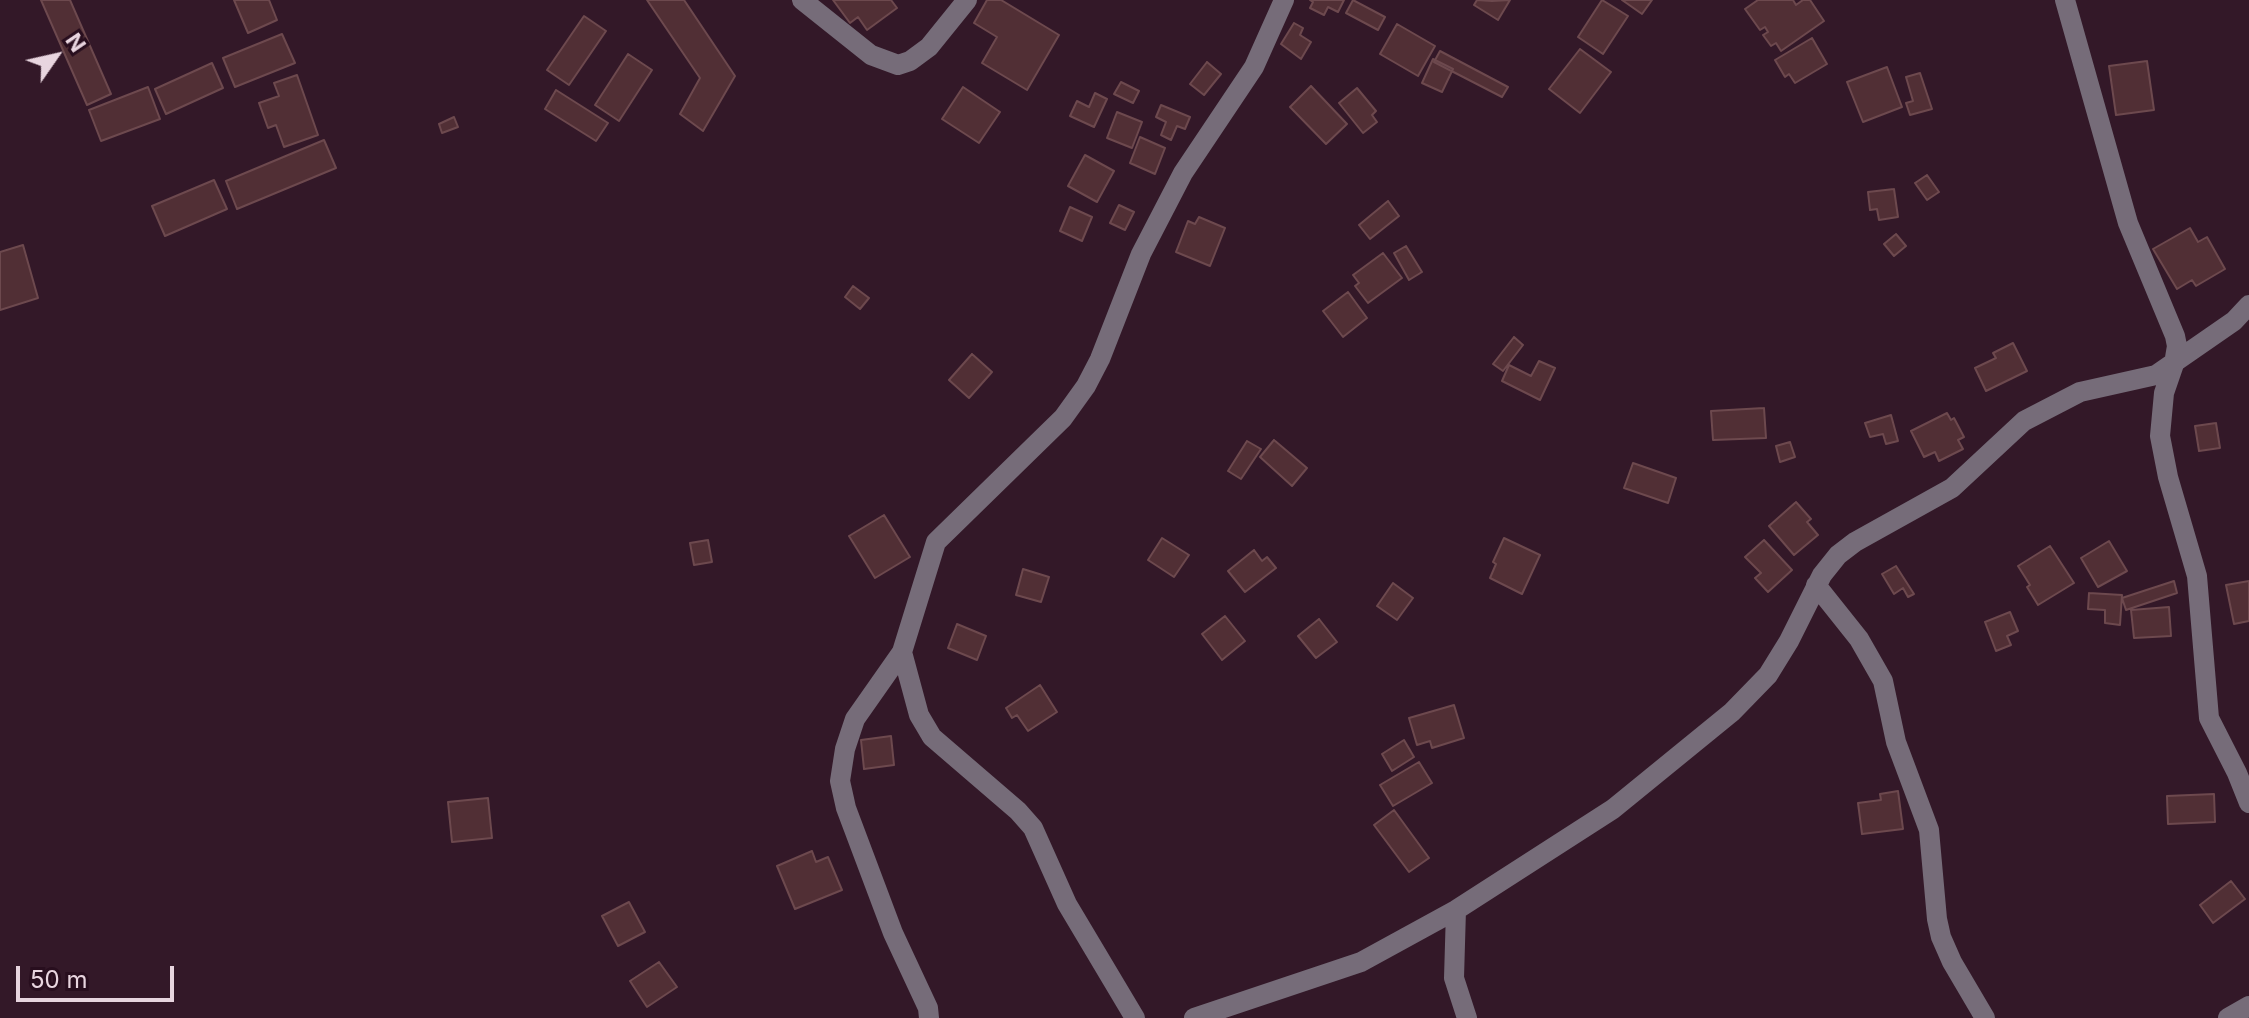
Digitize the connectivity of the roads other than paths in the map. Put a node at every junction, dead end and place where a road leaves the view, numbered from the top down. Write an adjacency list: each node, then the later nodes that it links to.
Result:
1 (802, 0): 2 (street)
2 (967, 0)
3 (1284, 0): 8 (street)
4 (2065, 0): 6 (street)
5 (2249, 305): 6 (street)
6 (2174, 364): 7 (street); 9 (street)
7 (1816, 585): 10 (street); 16 (street)
8 (902, 652): 12 (street); 13 (street)
9 (2249, 803)
10 (1456, 910): 14 (street); 15 (street)
11 (2249, 1006): 17 (street)
12 (929, 1018)
13 (1135, 1018)
14 (1194, 1018)
15 (1467, 1018)
16 (1985, 1018)
17 (2228, 1018)

